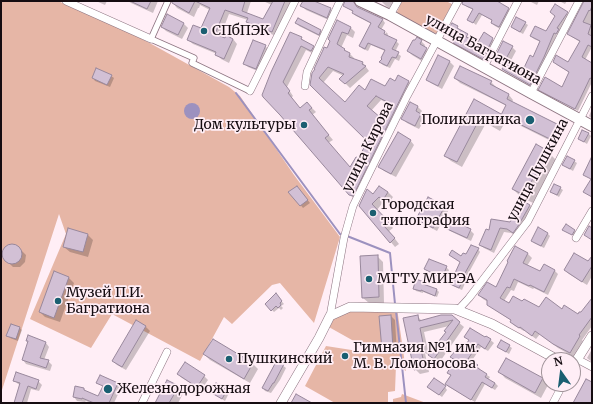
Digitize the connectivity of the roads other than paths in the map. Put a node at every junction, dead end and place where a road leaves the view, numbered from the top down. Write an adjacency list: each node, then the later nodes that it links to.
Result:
1 (66, 1): 11 (street)
2 (168, 1): 11 (street)
3 (295, 1): 15 (street)
4 (340, 1): 14 (street)
5 (360, 1): 10 (main road, улица Багратиона)
6 (398, 1): 10 (street)
7 (458, 1): 12 (street, улица Кирова)
8 (518, 1): 13 (street)
9 (579, 1): 16 (street)
10 (390, 15): 12 (main road, улица Багратиона)
11 (150, 38): 15 (street)
12 (436, 41): 13 (main road, улица Багратиона); 23 (street, улица Кирова)
13 (484, 67): 16 (main road, улица Багратиона)
14 (305, 86)
15 (250, 91)
16 (531, 93): 18 (main road, улица Багратиона)
17 (592, 96): 18 (street, улица Пушкина)
18 (580, 119): 19 (main road, улица Багратиона); 22 (street, улица Пушкина)
19 (592, 126)
20 (592, 211): 21 (street)
21 (576, 238)
22 (458, 310): 23 (street); 26 (street)
23 (330, 316): 32 (street)
24 (592, 336): 27 (street)
25 (167, 352): 31 (street)
26 (543, 352)
27 (581, 353)
28 (581, 364): 29 (street)
29 (592, 367)
30 (559, 392): 33 (street)
31 (142, 403)
32 (281, 403)
33 (553, 403)

